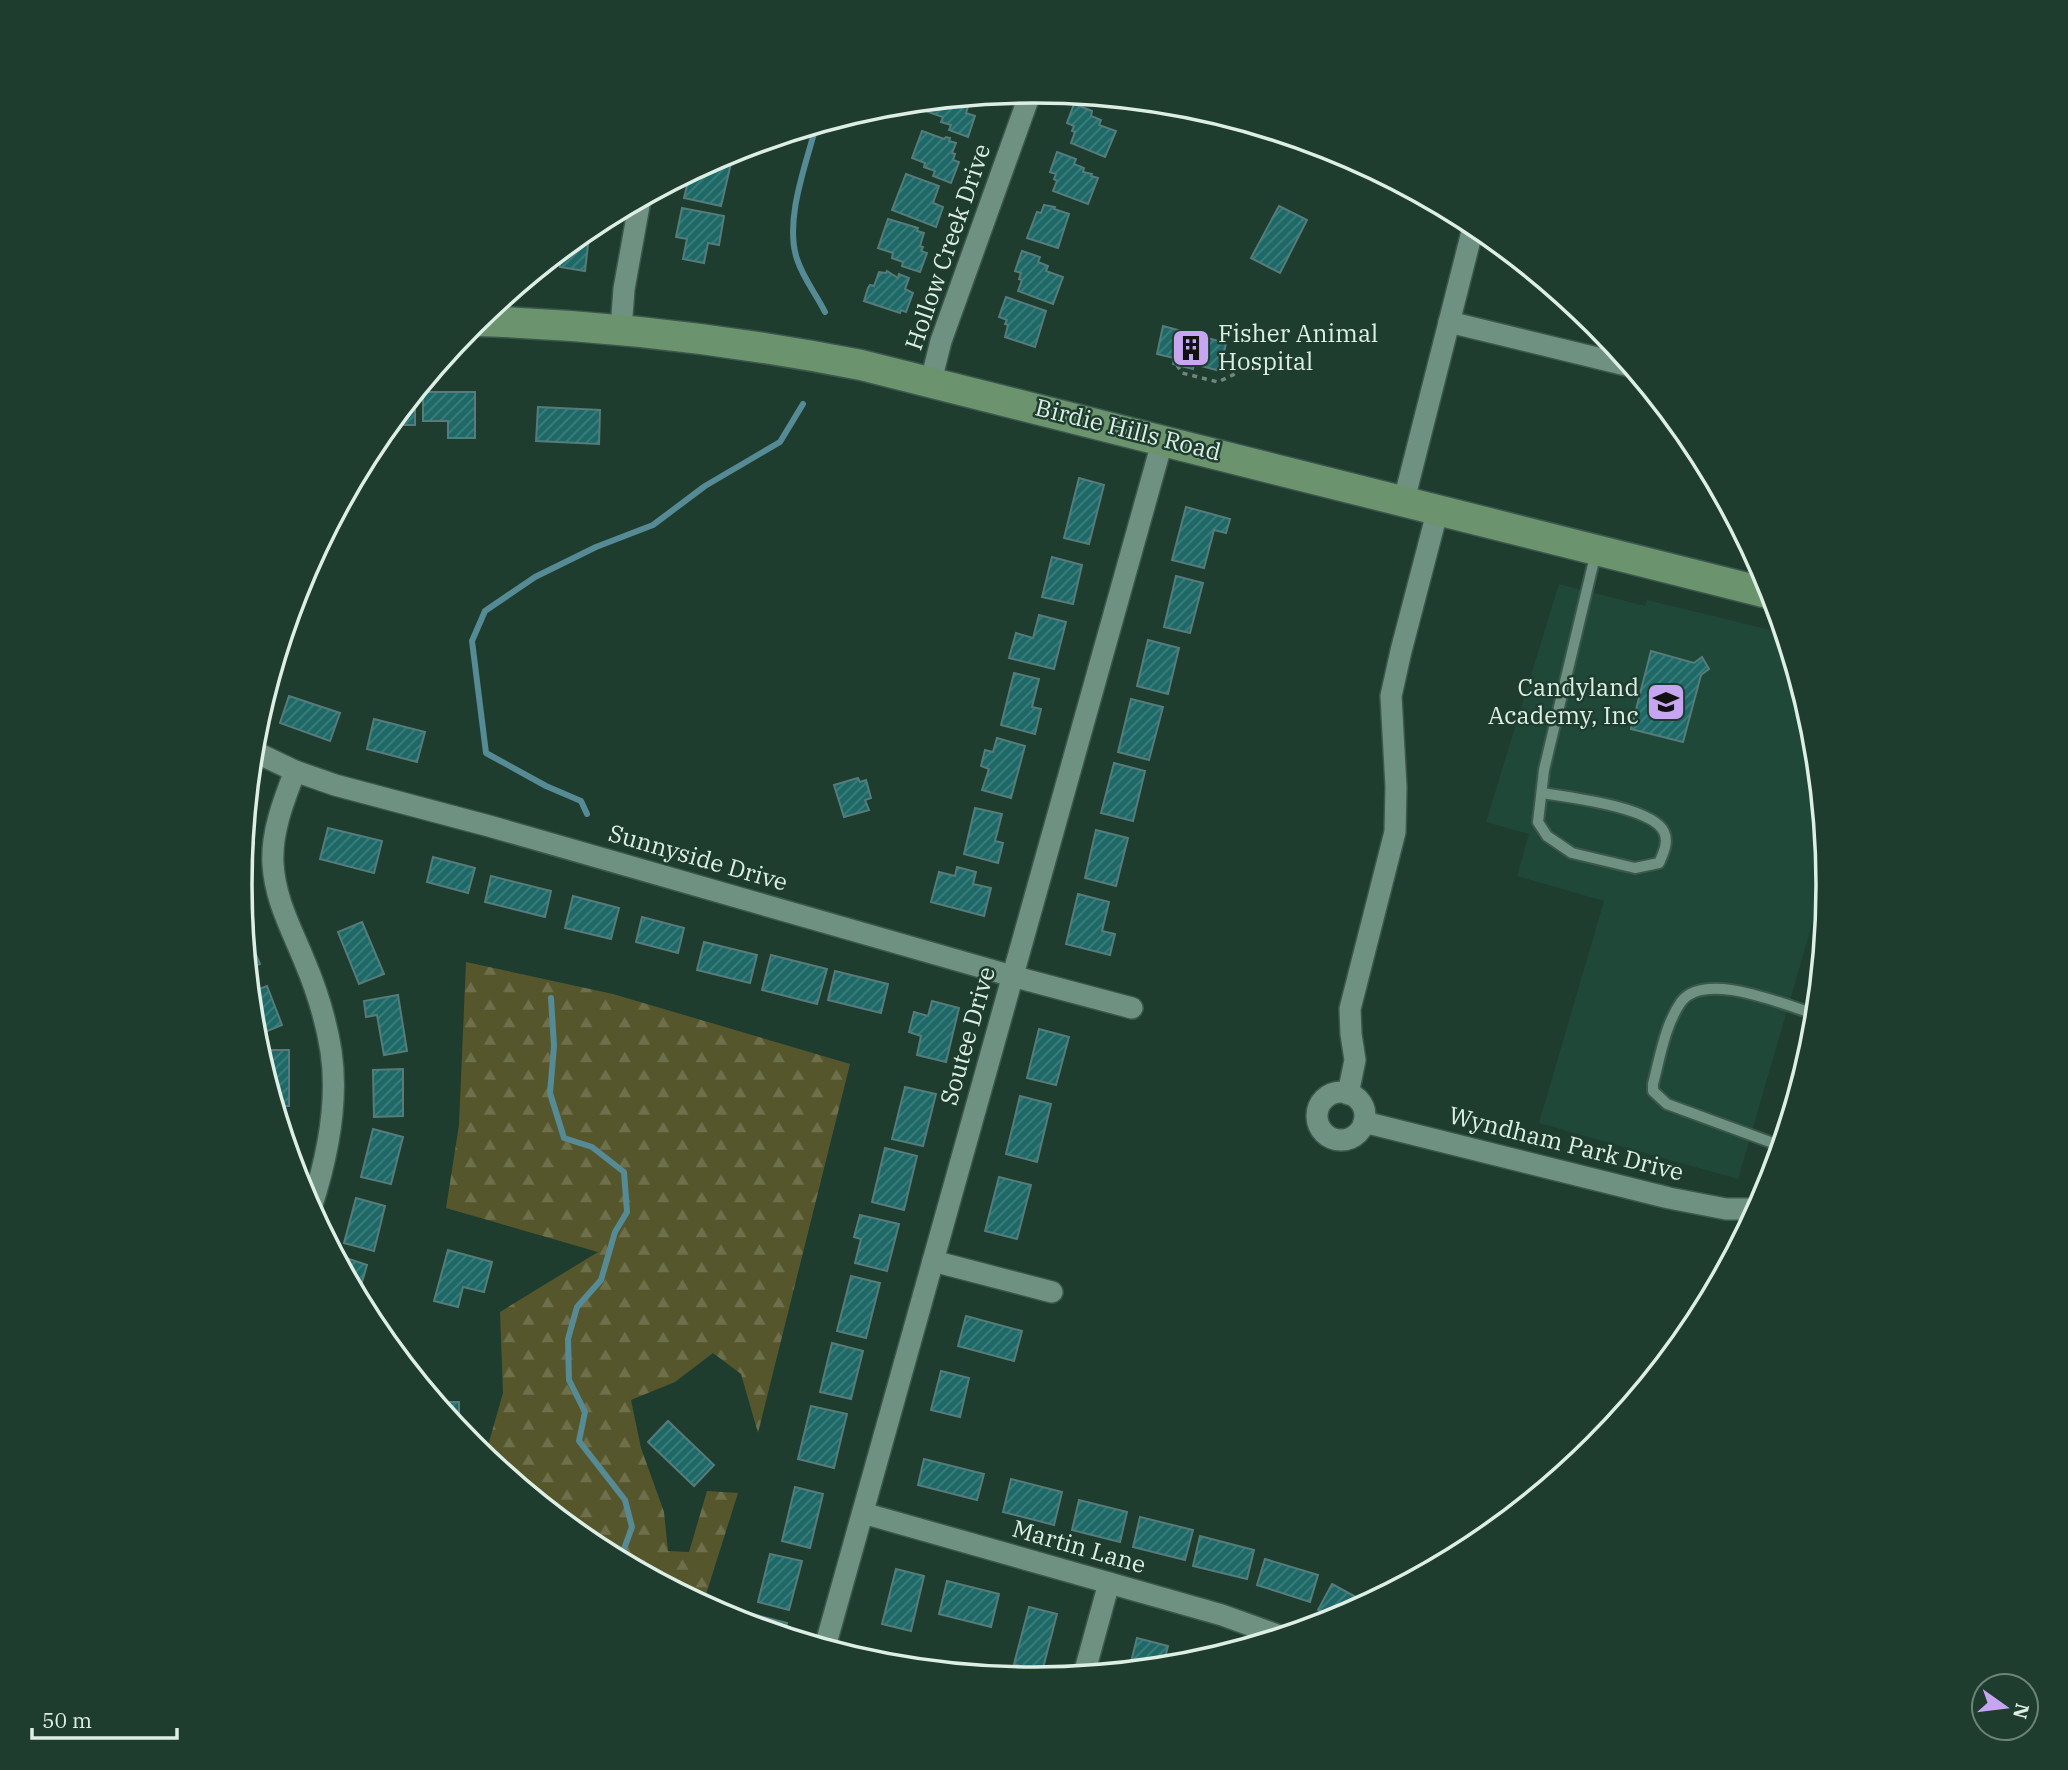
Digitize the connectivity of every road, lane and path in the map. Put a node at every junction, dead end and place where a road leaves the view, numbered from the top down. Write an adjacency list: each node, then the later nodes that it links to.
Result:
1 (1027, 103): 10 (street, Hollow Creek Drive)
2 (638, 211): 6 (street)
3 (1471, 237): 5 (street)
4 (492, 322): 6 (main road, Birdie Hills Road)
5 (1449, 322): 7 (street); 12 (street)
6 (621, 329): 10 (main road, Birdie Hills Road)
7 (1615, 362)
8 (1177, 365): 9 (path)
9 (1239, 372)
10 (931, 381): 11 (main road, Birdie Hills Road)
11 (1163, 439): 12 (main road, Birdie Hills Road); 19 (street, Soutee Drive)
12 (1404, 500): 13 (main road, Birdie Hills Road)
13 (1438, 509): 14 (main road, Birdie Hills Road); 22 (street)
14 (1597, 549): 15 (main road, Birdie Hills Road); 18 (lane)
15 (1758, 591)
16 (263, 756): 17 (street, Sunnyside Drive)
17 (295, 771): 19 (street, Sunnyside Drive); 25 (street)
18 (1542, 793): 18 (lane)
19 (1012, 976): 20 (street, Sunnyside Drive); 27 (street, Soutee Drive)
20 (1132, 1008)
21 (1805, 1011): 24 (lane)
22 (1348, 1094): 23 (street); 23 (street)
23 (1364, 1122): 26 (street, Wyndham Park Drive)
24 (1772, 1143)
25 (315, 1192)
26 (1745, 1209)
27 (933, 1261): 28 (street); 29 (street, Soutee Drive)
28 (1052, 1292)
29 (863, 1513): 30 (street, Martin Lane); 32 (street, Soutee Drive)
30 (1109, 1583): 31 (street, Martin Lane); 33 (street)
31 (1268, 1630)
32 (827, 1638)
33 (1087, 1665)

